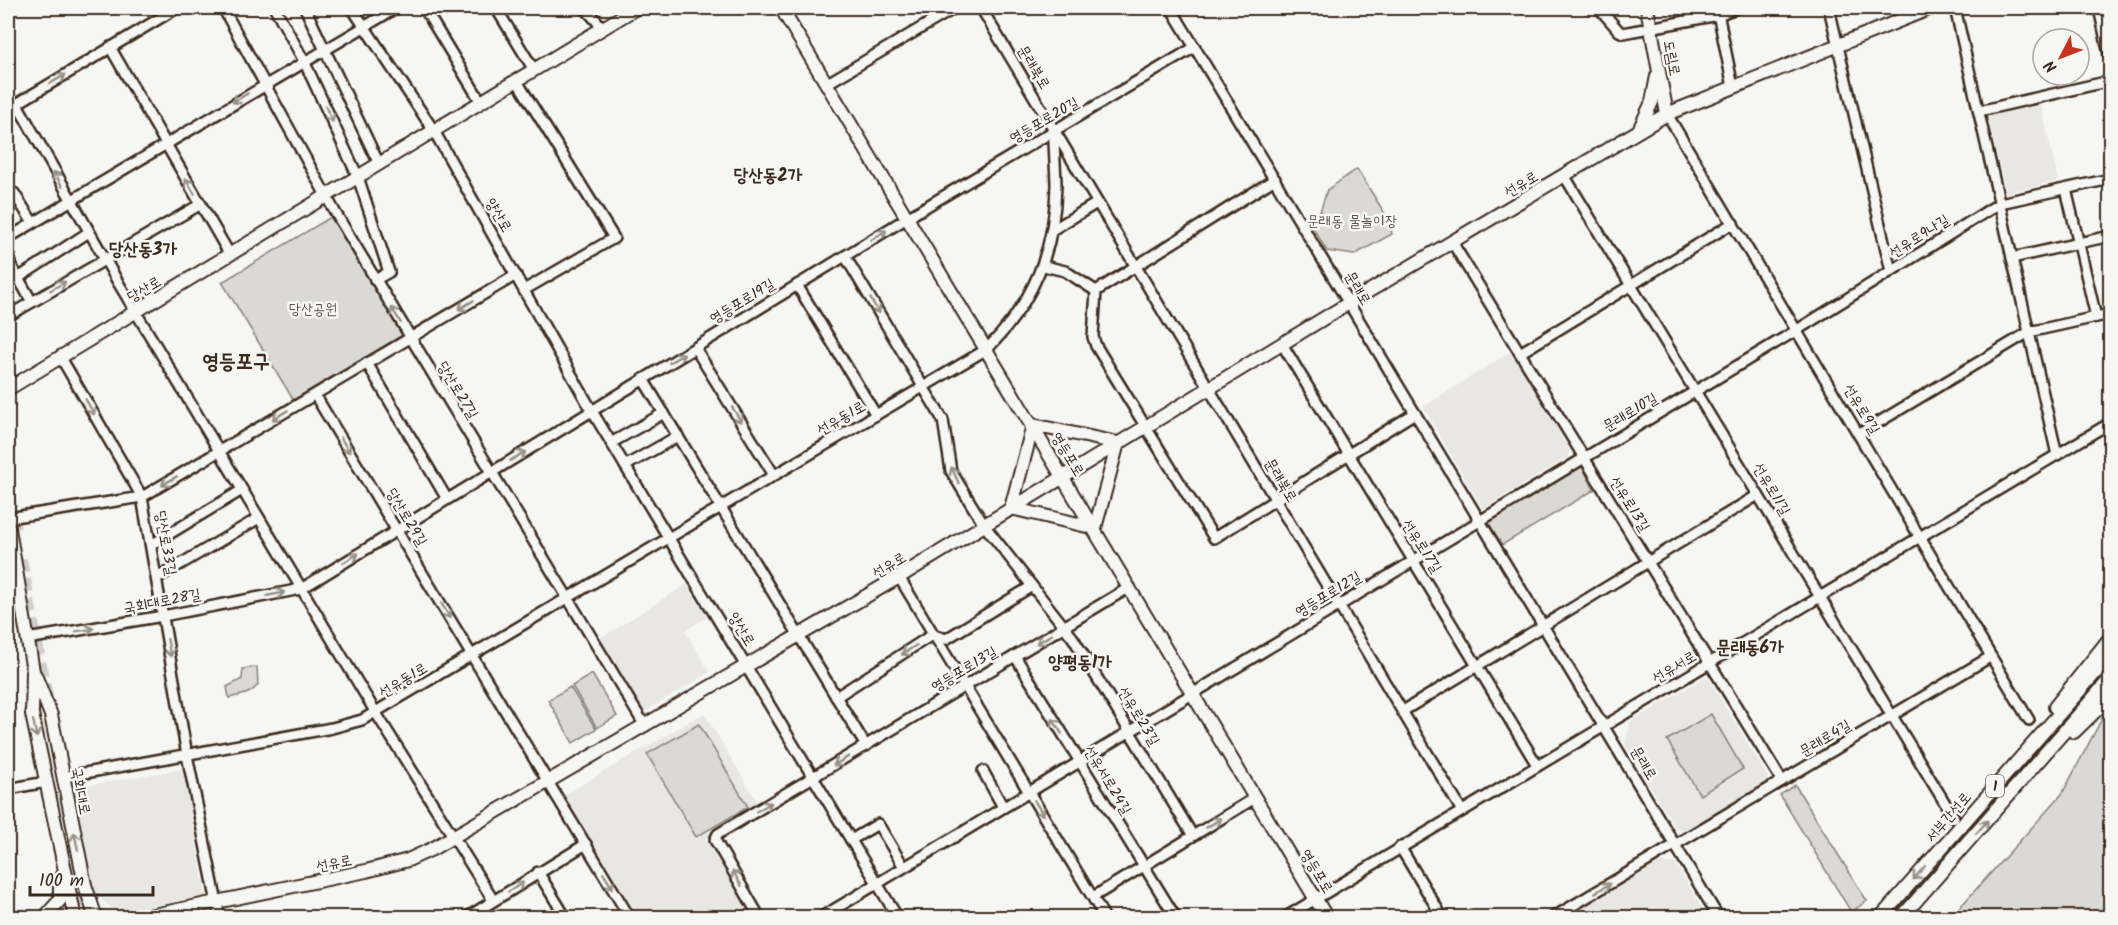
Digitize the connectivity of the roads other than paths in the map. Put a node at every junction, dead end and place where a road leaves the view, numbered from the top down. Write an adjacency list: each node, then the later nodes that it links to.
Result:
1 (177, 8): 27 (street)
2 (224, 8): 36 (street, 당산로27길)
3 (275, 8): 31 (street)
4 (305, 8): 29 (street)
5 (352, 8): 23 (street, 양산로)
6 (396, 8): 23 (street)
7 (424, 8): 39 (street)
8 (496, 8): 33 (street)
9 (585, 8): 24 (street)
10 (636, 8): 24 (main road, 당산로)
11 (781, 8): 37 (main road, 영등포로)
12 (955, 8): 37 (street)
13 (981, 8): 44 (street, 문래북로)
14 (1171, 8): 28 (street, 문래로)
15 (1599, 8): 25 (street)
16 (1647, 8): 25 (main road, 도림로)
17 (1736, 8): 22 (street)
18 (1829, 8): 26 (street)
19 (1931, 8): 26 (main road, 선유로)
20 (1955, 8): 42 (street)
21 (2099, 8): 30 (street)
22 (1717, 11): 25 (street); 38 (street)
23 (363, 26): 29 (street); 46 (street, 양산로)
24 (603, 28): 33 (main road, 당산로)
25 (1651, 28): 32 (main road, 도림로)
26 (1836, 46): 38 (main road, 선유로); 76 (street)
27 (110, 47): 40 (street, one-way to 27); 47 (street)
28 (1196, 47): 44 (street, 영등포로20길); 51 (street, 문래로)
29 (325, 49): 31 (street); 48 (street)
30 (2110, 59)
31 (304, 61): 36 (street); 50 (street, one-way to 50)
32 (1658, 66): 43 (main road, 도림로); 45 (main road)
33 (534, 70): 34 (main road, 당산로)
34 (517, 81): 39 (main road, 당산로); 82 (street)
35 (2110, 81): 42 (street)
36 (266, 82): 47 (street, one-way to 47); 55 (street, 당산로27길)
37 (826, 84): 60 (main road, 영등포로)
38 (1732, 87): 43 (main road, 선유로)
39 (481, 102): 46 (main road, 당산로)
40 (17, 104): 41 (street); 56 (street, one-way to 40)
41 (8, 109)
42 (1979, 111): 58 (street)
43 (1667, 114): 45 (main road, 선유로); 62 (street, 선유로9길)
44 (1054, 130): 57 (street, 문래북로); 60 (street, 영등포로20길); 63 (street, 선유동1로)
45 (1639, 130): 49 (main road, 선유로)
46 (434, 131): 48 (main road, 당산로); 77 (street, 양산로)
47 (166, 143): 56 (street); 59 (street, one-way to 47)
48 (379, 164): 50 (main road, 당산로)
49 (1564, 175): 67 (main road, 선유로); 80 (street, 선유로11길)
50 (358, 177): 55 (main road, 당산로); 79 (street)
51 (1275, 179): 74 (street); 85 (street, 문래로)
52 (2110, 179): 53 (street, 선유로9나길)
53 (2066, 189): 58 (street, 선유로9나길); 68 (street)
54 (8, 197): 61 (street)
55 (326, 197): 69 (main road, 당산로); 79 (street, 당산로27길)
56 (70, 200): 61 (street); 64 (street)
57 (1097, 203): 63 (street); 74 (street, 문래북로)
58 (2000, 203): 71 (street); 76 (street, 선유로9나길)
59 (201, 204): 69 (street); 73 (street)
60 (907, 218): 70 (street, 영등포로19길, one-way to 60); 95 (main road, 영등포로)
61 (33, 223): 66 (street)
62 (1733, 223): 80 (street); 90 (street, 선유로9길)
63 (1052, 230): 75 (street, 선유동1로)
64 (89, 232): 73 (street); 78 (street)
65 (2110, 236): 68 (street)
66 (8, 238)
67 (1452, 242): 85 (main road, 선유로); 96 (street, 선유로13길)
68 (2078, 243): 71 (street); 89 (street)
69 (230, 255): 86 (main road, 당산로)
70 (845, 256): 81 (street, 영등포로19길); 100 (street, one-way to 100)
71 (2012, 258): 91 (street)
72 (8, 260): 78 (street)
73 (104, 260): 84 (street, one-way to 73); 86 (street)
74 (1134, 265): 83 (street); 102 (street, 문래북로)
75 (1044, 266): 83 (street); 95 (street, 선유동1로)
76 (1892, 271): 90 (street, 선유로9나길)
77 (516, 275): 82 (street, 양산로); 92 (street, one-way to 92)
78 (18, 278): 84 (street)
79 (375, 280): 92 (street, 당산로27길, one-way to 79)
80 (1630, 284): 96 (street); 103 (street, 선유로11길)
81 (798, 285): 94 (street, 영등포로19길); 108 (street)
82 (524, 290): 105 (street, 양산로)
83 (1096, 291): 111 (street)
84 (32, 302): 88 (street)
85 (1349, 303): 93 (main road, 선유로); 107 (street, 문래로)
86 (136, 311): 97 (main road, 당산로); 116 (street)
87 (2110, 314): 89 (street)
88 (8, 316)
89 (2096, 317): 91 (street)
90 (1797, 330): 103 (street, 문래로10길); 112 (street, 선유로9길)
91 (2029, 332): 112 (street); 118 (street)
92 (410, 338): 98 (street); 121 (street, 당산로27길)
93 (1282, 344): 102 (main road, 선유로); 117 (street, 선유로17길)
94 (695, 348): 99 (street, 영등포로19길, one-way to 94); 122 (street, one-way to 122)
95 (987, 349): 100 (street, 선유동1로); 110 (main road, 영등포로)
96 (1520, 353): 119 (street, 선유로13길)
97 (60, 356): 101 (main road, 당산로); 126 (street, 당산로33길, one-way to 126)
98 (368, 363): 104 (street); 127 (street)
99 (643, 379): 105 (street, 영등포로19길); 106 (street)
100 (923, 386): 108 (street, 선유동1로); 135 (street, 선유로23길, one-way to 100)
101 (8, 389)
102 (1208, 389): 111 (main road, 선유로); 128 (street, 문래북로)
103 (1695, 391): 119 (street, 문래로10길); 125 (street, 선유로11길)
104 (315, 395): 116 (street, one-way to 116); 137 (street, 당산로29길, one-way to 137)
105 (592, 411): 114 (street, 양산로); 121 (street, 영등포로19길, one-way to 105)
106 (664, 413): 113 (street); 114 (street)
107 (1415, 413): 117 (street); 133 (street, 문래로)
108 (876, 415): 122 (street, 선유동1로)
109 (2110, 423): 118 (street, 선유서로)
110 (1033, 425): 115 (main road); 123 (main road, 영등포로); 130 (main road)
111 (1146, 426): 115 (main road, 선유로); 128 (street)
112 (1859, 434): 139 (street, 선유로9길)
113 (678, 436): 120 (street); 129 (street)
114 (611, 443): 120 (street, 양산로)
115 (1118, 443): 123 (main road, 선유로); 136 (main road)
116 (219, 452): 124 (street); 126 (street, one-way to 126)
117 (1350, 454): 128 (street); 141 (street, 선유로17길)
118 (2057, 455): 139 (street, 선유서로)
119 (1584, 458): 133 (street, 문래로10길); 142 (street, 선유로13길)
120 (625, 466): 138 (street, 양산로)
121 (490, 473): 127 (street, 영등포로19길); 149 (street, 당산로27길)
122 (774, 475): 129 (street, 선유동1로)
123 (1064, 476): 130 (main road, 선유로); 136 (main road, 영등포로)
124 (242, 490): 132 (street); 140 (street)
125 (1758, 495): 142 (street); 148 (street, 선유로11길)
126 (142, 497): 131 (street); 140 (street, 당산로33길)
127 (447, 500): 137 (street, 영등포로19길)
128 (1276, 500): 150 (street, 문래북로)
129 (720, 506): 138 (street, 선유동1로); 155 (street)
130 (1011, 508): 135 (main road, 선유로); 136 (main road)
131 (8, 518)
132 (259, 518): 144 (street); 147 (street)
133 (1480, 520): 141 (street, 영등포로12길); 152 (street, 문래로)
134 (8, 523): 157 (main road, 국회대로)
135 (984, 525): 143 (main road, 선유로); 145 (street, 선유로23길)
136 (1095, 528): 146 (main road, 영등포로)
137 (397, 530): 147 (street, 영등포로19길, one-way to 137); 158 (street, 당산로29길, one-way to 158)
138 (668, 537): 149 (street, 선유동1로); 164 (street, 양산로)
139 (1920, 537): 148 (street, 선유서로); 161 (street, 선유로9길)
140 (151, 545): 144 (street, 당산로33길)
141 (1414, 560): 150 (street, 영등포로12길); 163 (street, 선유로17길)
142 (1648, 562): 152 (street); 162 (street, 선유로13길)
143 (899, 577): 154 (street); 155 (main road, 선유로)
144 (156, 578): 151 (street, 당산로33길)
145 (1032, 586): 153 (street, 선유로23길); 154 (street)
146 (1130, 587): 153 (street, 영등포로13길); 168 (main road, 영등포로)
147 (301, 589): 151 (street, 국회대로28길, one-way to 147); 172 (street)
148 (1820, 597): 162 (street, 선유서로); 173 (street, 선유로11길)
149 (567, 598): 158 (street, 선유동1로); 175 (street)
150 (1339, 605): 168 (street, 영등포로12길); 171 (street, 문래북로)
151 (163, 616): 157 (street, 국회대로28길, one-way to 151); 179 (street, 당산로33길, one-way to 179)
152 (1542, 624): 163 (street); 176 (street, 문래로)
153 (1064, 627): 160 (street, 영등포로13길, one-way to 160); 177 (street, 선유로23길)
154 (934, 635): 167 (street); 169 (street, one-way to 169)
155 (799, 636): 164 (main road, 선유로); 169 (street)
156 (2110, 638): 188 (main road, 1)
157 (27, 639): 165 (main road, 국회대로)
158 (473, 655): 172 (street, 선유동1로); 187 (street)
159 (2110, 656): 188 (main road, 서부간선로 / 1)
160 (1015, 657): 167 (street, 영등포로13길); 180 (street, 선유서로24길, one-way to 160)
161 (1990, 657): 173 (street, 문래로4길); 174 (street, 선유로9길)
162 (1710, 663): 176 (street, 선유서로); 185 (street, 선유로13길)
163 (1478, 664): 171 (street); 181 (street, 선유로17길)
164 (747, 666): 175 (main road, 선유로); 184 (street, 양산로)
165 (33, 671): 183 (main road, 국회대로); 186 (main road, 국회대로, one-way to 186)
166 (2110, 679): 191 (main road, 1)
167 (965, 686): 178 (street, 영등포로13길); 190 (street)
168 (1192, 693): 177 (street, 영등포로12길); 192 (main road, 영등포로)
169 (836, 697): 178 (street)
170 (2110, 697): 191 (main road, 1)
171 (1403, 711): 194 (street, 문래북로)
172 (376, 713): 179 (street, 선유동1로); 197 (street)
173 (1892, 716): 185 (street, 문래로4길); 195 (street, 선유로11길)
174 (2029, 720)
175 (645, 726): 187 (main road, 선유로)
176 (1604, 726): 181 (street, 선유서로); 200 (street, 문래로)
177 (1130, 731): 180 (street, 영등포로12길); 196 (street, 선유로23길)
178 (866, 746): 184 (street, 영등포로13길, one-way to 184)
179 (187, 755): 183 (street, 선유동1로); 212 (street)
180 (1079, 761): 190 (street, 영등포로12길); 202 (street, 선유서로24길)
181 (1537, 765): 194 (street, 선유서로)
182 (983, 771): 193 (street)
183 (63, 777): 207 (main road, 국회대로, one-way to 183)
184 (814, 778): 198 (street, 양산로); 221 (street, one-way to 184)
185 (1782, 781): 200 (street, 문래로4길)
186 (46, 782): 189 (street); 204 (main road, 국회대로)
187 (549, 782): 197 (main road, 선유로); 199 (street)
188 (1998, 783): 231 (main road, 서부간선로 / 1, one-way to 231)
189 (8, 789)
190 (1029, 792): 193 (street, 영등포로12길); 209 (street, one-way to 209)
191 (2011, 794): 232 (main road, 1, one-way to 191)
192 (1255, 798): 196 (street, one-way to 192); 210 (main road, 영등포로)
193 (1003, 807): 203 (street, 영등포로12길)
194 (1462, 811): 201 (street, 선유서로)
195 (1954, 818)
196 (1193, 836): 202 (street)
197 (453, 838): 211 (street); 212 (main road, 선유로)
198 (851, 840): 203 (street); 206 (street, 양산로)
199 (586, 844): 205 (street); 220 (street, one-way to 220)
200 (1676, 844): 229 (street, 문래로4길, one-way to 200); 230 (street, 문래로)
201 (1400, 848): 210 (street, 선유서로); 228 (street)
202 (1145, 866): 209 (street); 225 (street, 선유서로24길)
203 (904, 867): 206 (street, 영등포로12길)
204 (65, 872): 208 (main road, 국회대로); 214 (main road)
205 (538, 873): 211 (street, one-way to 205); 219 (street)
206 (877, 883): 222 (street, 영등포로12길); 223 (street, 양산로)
207 (85, 885): 208 (main road); 216 (main road, 국회대로)
208 (69, 888): 215 (main road, 국회대로)
209 (1093, 897): 224 (street)
210 (1316, 898): 226 (street, 선유서로); 227 (main road, 영등포로)
211 (493, 900): 218 (street)
212 (217, 903): 213 (main road, 선유로); 217 (street)
213 (146, 917)
214 (44, 918)
215 (75, 918)
216 (96, 918)
217 (220, 918)
218 (466, 918)
219 (566, 918)
220 (630, 918)
221 (760, 918)
222 (820, 918)
223 (897, 918)
224 (1105, 918)
225 (1176, 918)
226 (1284, 918)
227 (1327, 918)
228 (1443, 918)
229 (1552, 918)
230 (1719, 918)
231 (1880, 918)
232 (1901, 918)

